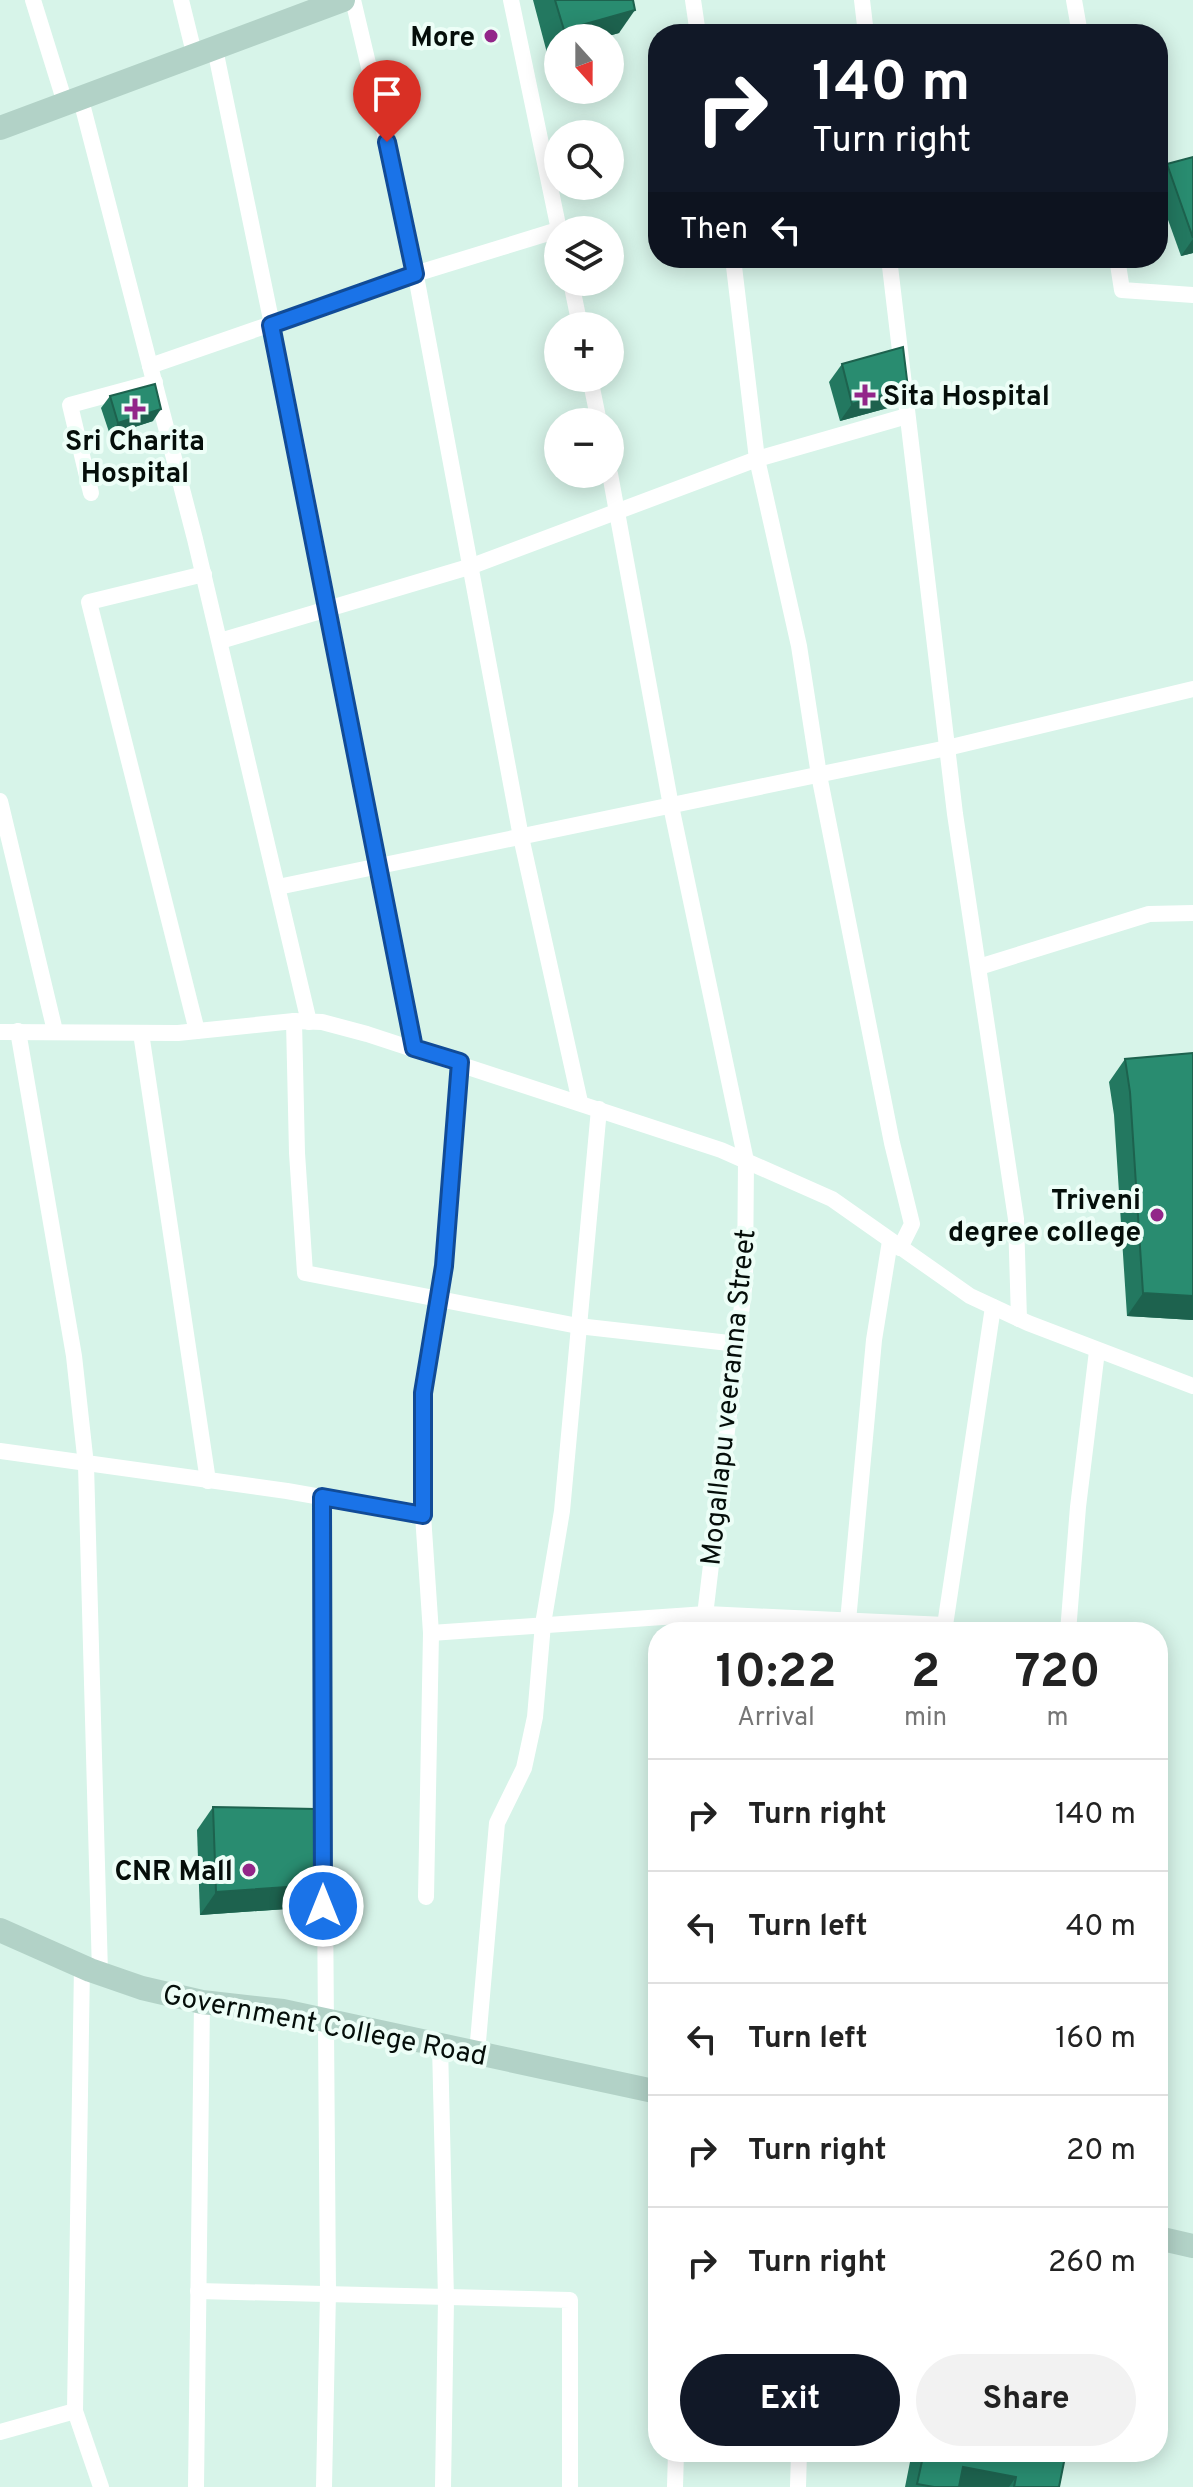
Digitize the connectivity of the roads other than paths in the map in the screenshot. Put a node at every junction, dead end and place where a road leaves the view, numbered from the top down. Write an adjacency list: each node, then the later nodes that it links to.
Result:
1 (33, 0): 13 (street)
2 (181, 0): 12 (street)
3 (343, 0): 12 (main road)
4 (353, 0): 20 (street)
5 (511, 0): 15 (street)
6 (693, 0): 9 (street)
7 (862, 0): 10 (street)
8 (1074, 0): 11 (street)
9 (697, 24)
10 (865, 24)
11 (1078, 24)
12 (205, 53): 13 (main road); 22 (street)
13 (74, 103): 14 (main road); 23 (street)
14 (0, 128)
15 (556, 216)
16 (544, 235): 20 (street)
17 (734, 268): 25 (street)
18 (890, 268): 24 (street)
19 (1119, 268): 21 (street)
20 (415, 274): 22 (street); 29 (street)
21 (1193, 295)
22 (271, 325): 23 (street); 31 (street)
23 (152, 374): 27 (street); 30 (street)
24 (907, 416): 25 (street); 34 (street)
25 (757, 459): 28 (street); 35 (street)
26 (613, 488): 28 (street, Mogallapu veeranna Street)
27 (91, 493)
28 (617, 511): 29 (street); 37 (street, Mogallapu veeranna Street)
29 (472, 566): 31 (street); 38 (street)
30 (204, 574): 32 (street); 46 (street)
31 (327, 609): 32 (street); 39 (street)
32 (220, 641): 40 (street)
33 (1193, 689): 34 (street)
34 (947, 748): 35 (street); 42 (street)
35 (819, 775): 37 (street); 54 (street)
36 (0, 801): 45 (street)
37 (671, 806): 38 (street); 53 (street, Mogallapu veeranna Street)
38 (521, 837): 39 (street); 51 (street)
39 (377, 867): 40 (street); 49 (street)
40 (278, 887): 43 (street)
41 (1193, 913): 42 (street)
42 (979, 967): 57 (street)
43 (301, 1021): 46 (street); 49 (street); 55 (street)
44 (18, 1031): 45 (street); 47 (street); 63 (street)
45 (55, 1031): 48 (street)
46 (197, 1031): 48 (street)
47 (0, 1032)
48 (141, 1033): 64 (street)
49 (414, 1048): 50 (street)
50 (460, 1062): 51 (street); 55 (street)
51 (580, 1102): 52 (street)
52 (599, 1109): 53 (street); 58 (street)
53 (746, 1161): 54 (street); 59 (street, Mogallapu veeranna Street)
54 (895, 1244): 56 (street); 70 (street)
55 (438, 1298): 58 (street); 66 (street)
56 (993, 1307): 57 (street); 71 (street)
57 (1019, 1319): 60 (street)
58 (578, 1326): 59 (street); 73 (street)
59 (738, 1344): 67 (street, Mogallapu veeranna Street)
60 (1097, 1351): 61 (street); 72 (street)
61 (1193, 1386)
62 (0, 1451): 63 (street)
63 (86, 1465): 64 (street); 77 (street)
64 (208, 1481): 65 (street)
65 (322, 1497): 66 (street); 79 (street)
66 (423, 1515): 74 (street)
67 (706, 1614): 68 (street, Mogallapu veeranna Street); 69 (street); 73 (street)
68 (705, 1622)
69 (801, 1622)
70 (848, 1622)
71 (945, 1622)
72 (1069, 1622)
73 (543, 1624): 74 (street); 81 (street)
74 (431, 1633): 75 (street)
75 (426, 1897)
76 (0, 1930): 77 (main road, Government College Road)
77 (91, 1970): 78 (main road, Government College Road); 88 (street)
78 (202, 2002): 79 (main road, Government College Road); 85 (street)
79 (324, 2020): 80 (main road, Government College Road); 86 (street)
80 (440, 2045): 81 (main road, Government College Road); 87 (street)
81 (477, 2053): 82 (main road, Government College Road)
82 (648, 2090)
83 (1168, 2240): 84 (main road)
84 (1193, 2246)
85 (198, 2291): 86 (street); 93 (street)
86 (328, 2292): 87 (street); 94 (street)
87 (446, 2299): 95 (street); 96 (street)
88 (75, 2411): 89 (street); 92 (street)
89 (0, 2432)
90 (676, 2462): 97 (street)
91 (799, 2462): 98 (street)
92 (101, 2487)
93 (196, 2487)
94 (324, 2487)
95 (443, 2487)
96 (570, 2487)
97 (675, 2487)
98 (798, 2487)

